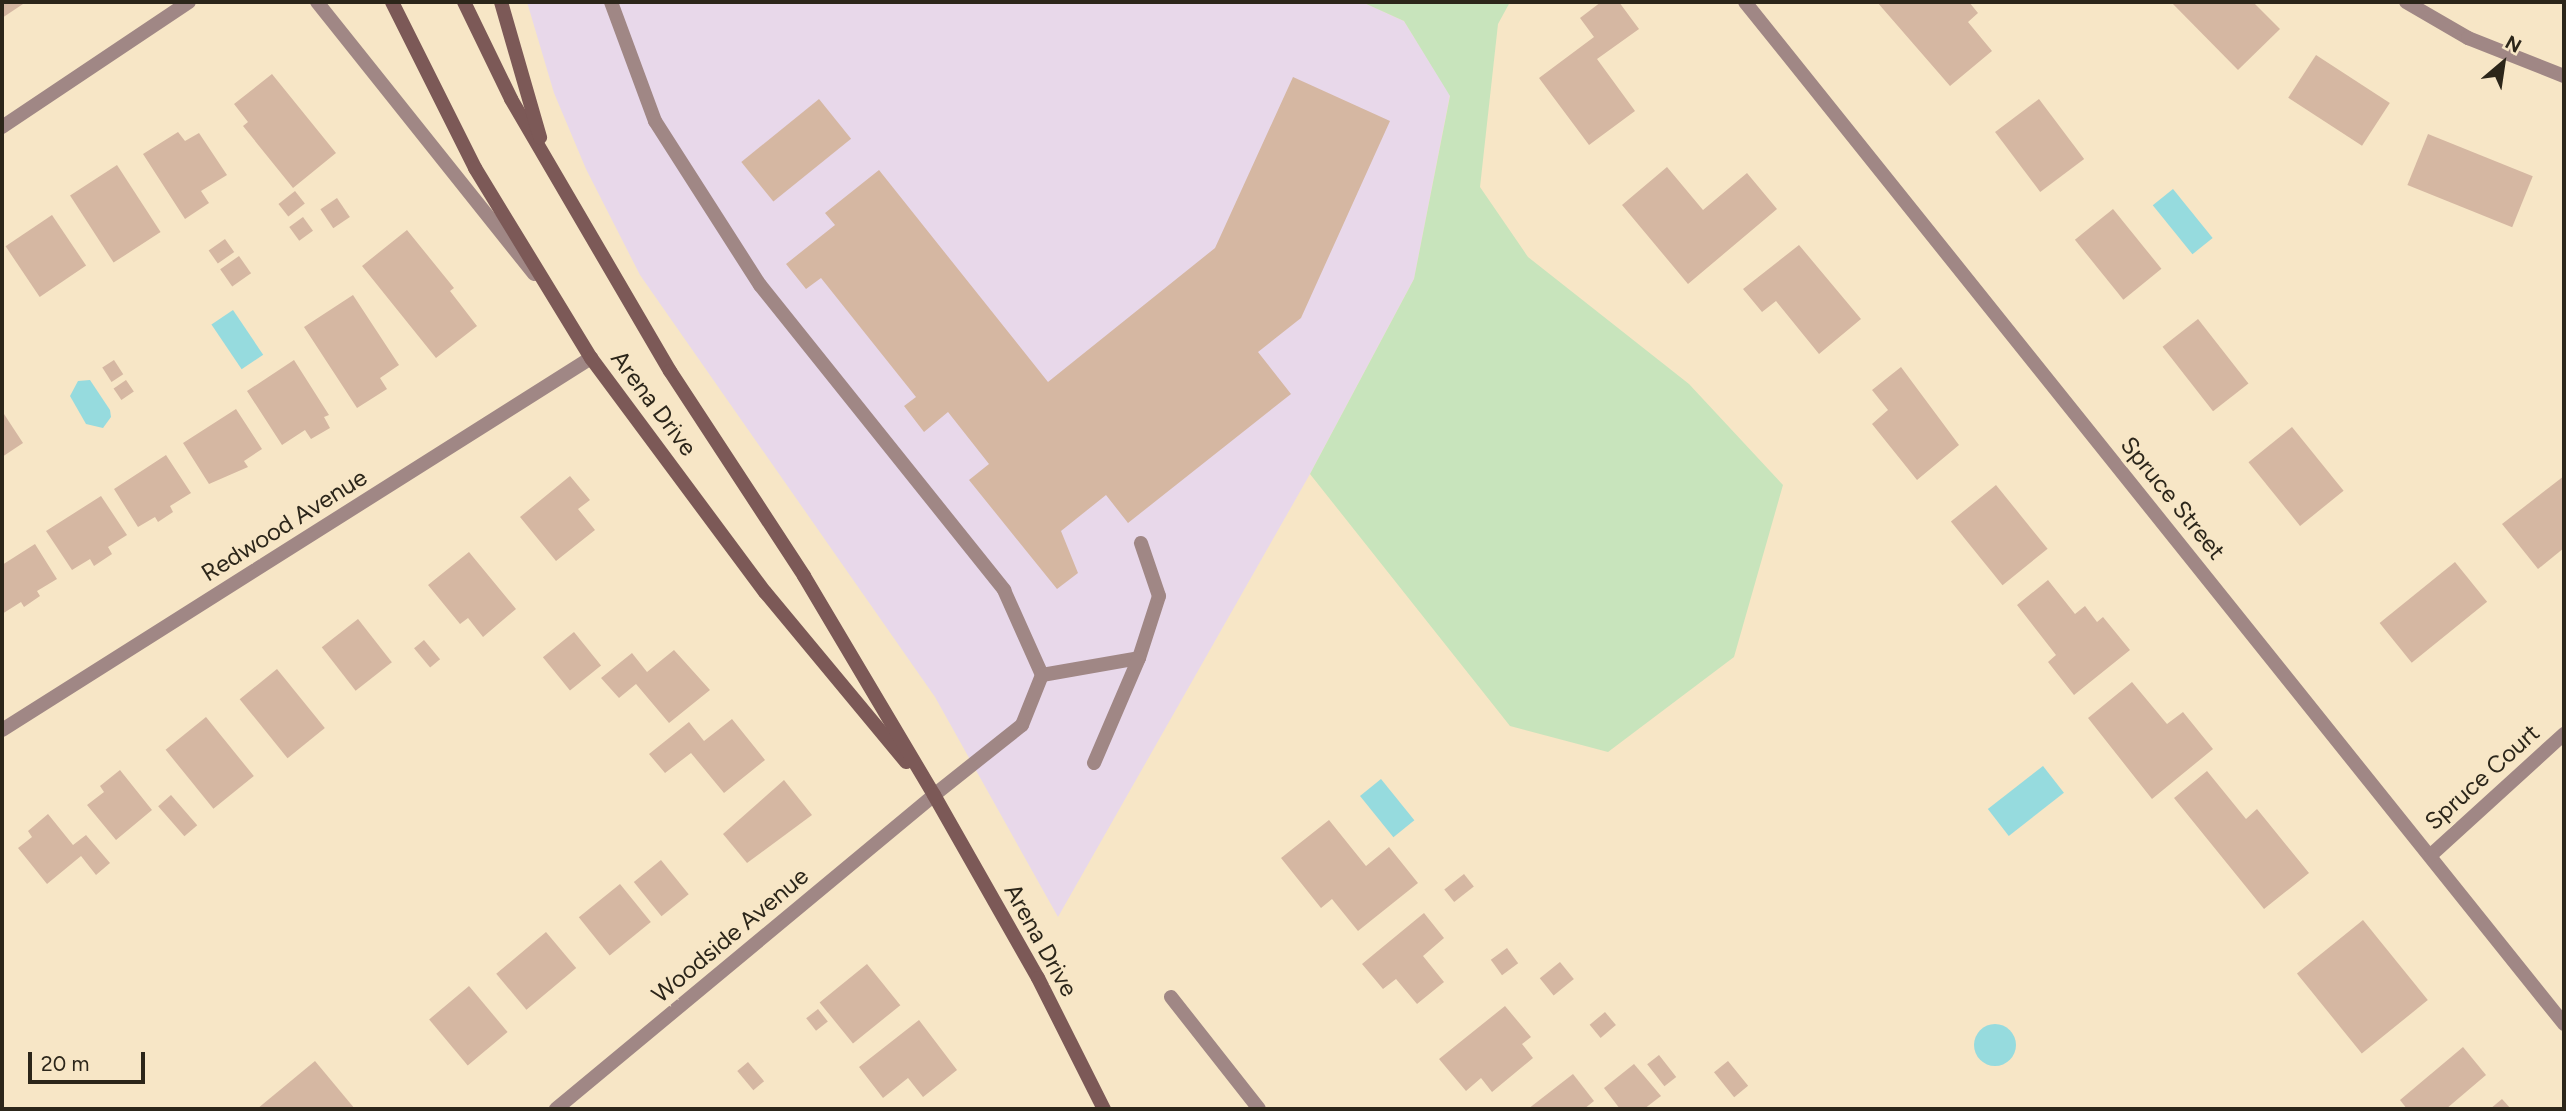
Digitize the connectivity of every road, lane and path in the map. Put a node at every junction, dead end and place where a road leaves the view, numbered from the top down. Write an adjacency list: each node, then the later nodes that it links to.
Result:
1 (189, 2): 10 (street)
2 (317, 2): 12 (street)
3 (392, 2): 12 (main road, Arena Drive)
4 (464, 2): 11 (main road, Arena Drive)
5 (501, 2): 11 (main road)
6 (611, 2): 16 (street)
7 (1745, 2): 21 (street, Spruce Street)
8 (2406, 2): 9 (street)
9 (2564, 76)
10 (2, 127)
11 (550, 165): 20 (main road, Arena Drive)
12 (552, 296): 13 (main road, Arena Drive)
13 (591, 358): 17 (street, Redwood Avenue); 20 (main road, Arena Drive)
14 (1141, 543): 15 (street)
15 (1139, 658): 16 (street); 19 (street)
16 (1042, 675): 20 (street, Woodside Avenue)
17 (2, 730)
18 (2564, 734): 21 (street, Spruce Court)
19 (1094, 763)
20 (934, 795): 24 (street, Woodside Avenue); 25 (main road, Arena Drive)
21 (2431, 855): 23 (street, Spruce Street)
22 (1171, 998): 26 (street)
23 (2564, 1024)
24 (556, 1109)
25 (1104, 1109)
26 (1259, 1109)

